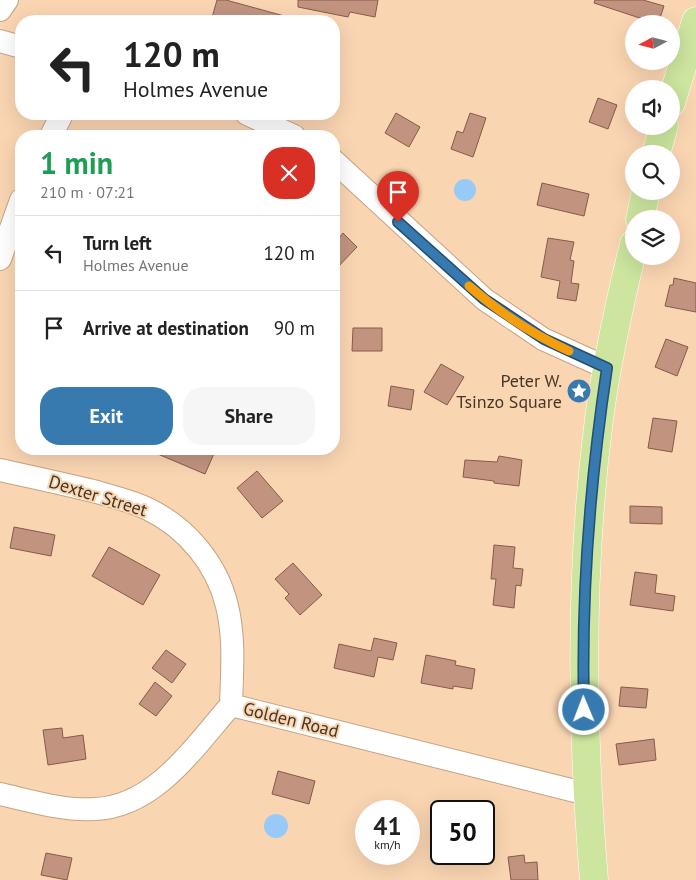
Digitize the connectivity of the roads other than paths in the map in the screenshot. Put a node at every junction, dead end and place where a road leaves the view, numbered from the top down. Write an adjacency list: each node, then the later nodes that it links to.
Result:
1 (7, 0): 2 (street)
2 (0, 10)
3 (696, 21): 6 (main road)
4 (0, 41): 5 (street)
5 (15, 45)
6 (678, 80)
7 (260, 120): 8 (street)
8 (281, 130)
9 (340, 167): 13 (street)
10 (15, 217): 11 (street)
11 (0, 259)
12 (629, 265): 13 (main road)
13 (607, 368): 17 (main road)
14 (0, 470): 15 (street, Dexter Street)
15 (231, 705): 16 (street, Golden Road); 17 (street, Golden Road)
16 (0, 794)
17 (587, 794): 18 (main road)
18 (594, 880)

